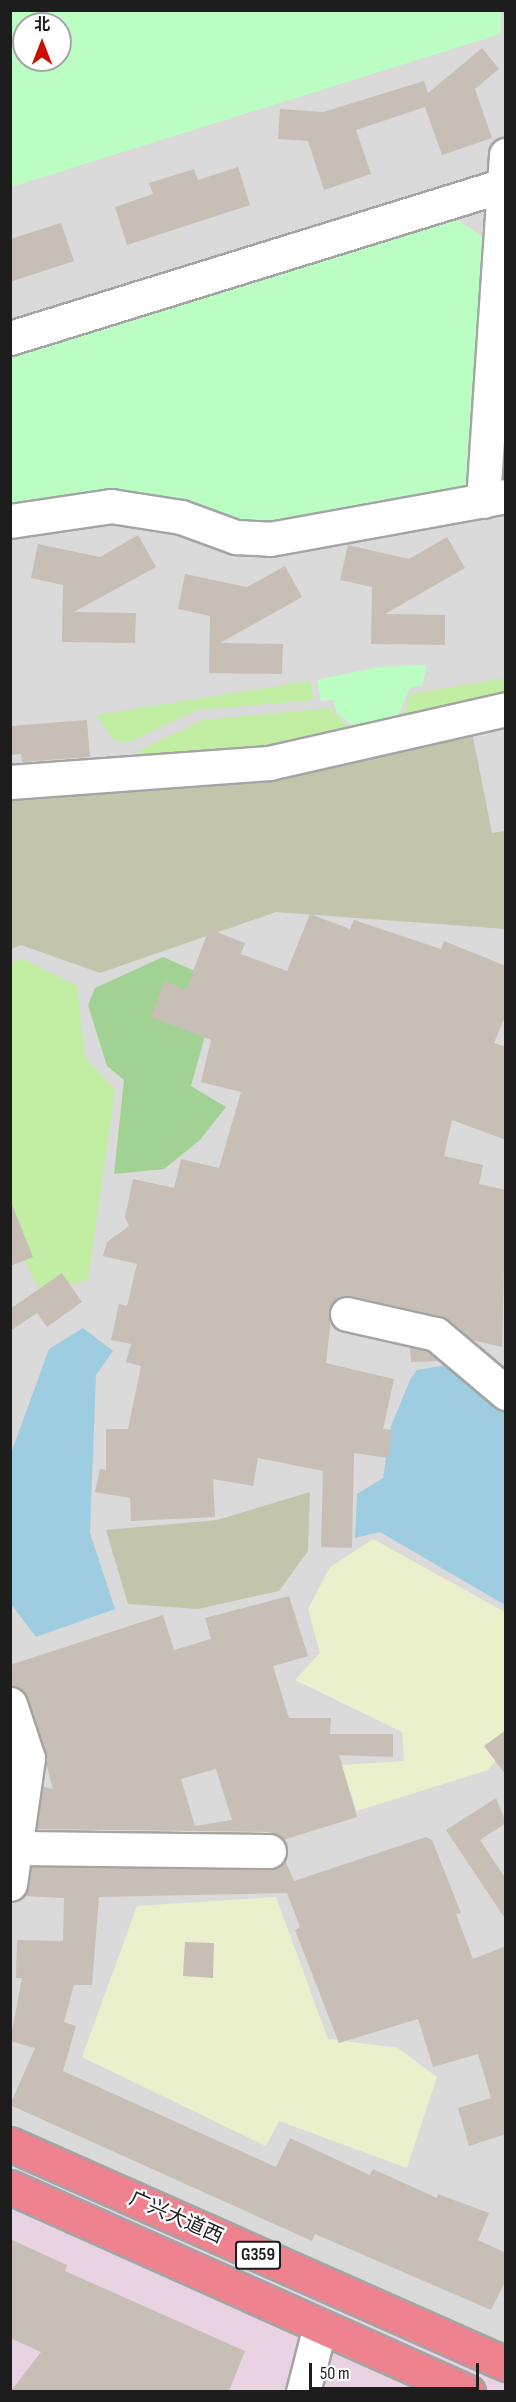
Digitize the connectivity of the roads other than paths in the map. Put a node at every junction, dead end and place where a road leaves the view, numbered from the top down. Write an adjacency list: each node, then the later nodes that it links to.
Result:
1 (505, 170): 2 (street); 3 (street)
2 (10, 338)
3 (497, 405): 4 (street)
4 (494, 498): 5 (street)
5 (10, 521)
6 (506, 709): 7 (street)
7 (10, 782)
8 (347, 1314): 9 (street)
9 (506, 1393)
10 (10, 1704): 11 (street)
11 (17, 1848): 12 (street); 13 (street)
12 (269, 1851)
13 (10, 1884)
14 (10, 2144): 17 (highway, 广兴大道西 / G359)
15 (10, 2187): 16 (highway, 广兴大道西 / G359)
16 (320, 2326): 18 (street); 19 (highway, 广兴大道西 / G359)
17 (506, 2364)
18 (303, 2391)
19 (468, 2391)

